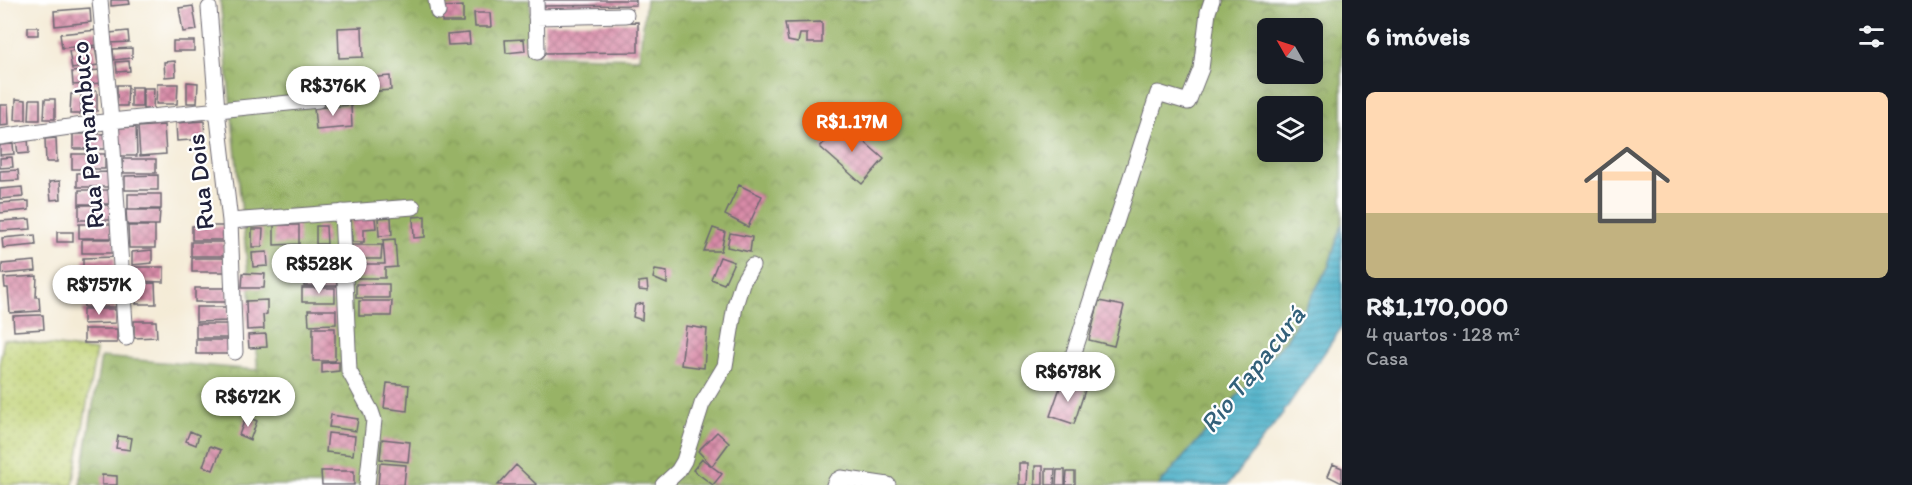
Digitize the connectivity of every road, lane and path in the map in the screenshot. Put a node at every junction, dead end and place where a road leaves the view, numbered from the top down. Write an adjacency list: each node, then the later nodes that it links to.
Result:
1 (100, 0): 10 (street, Rua Pernambuco)
2 (536, 0): 6 (street)
3 (1212, 0): 18 (street)
4 (209, 8): 9 (street, Rua Dois)
5 (626, 15): 6 (street)
6 (536, 17): 7 (street)
7 (537, 52)
8 (318, 100): 9 (street)
9 (217, 110): 10 (street); 14 (street, Rua Dois)
10 (111, 121): 11 (street); 16 (street, Rua Pernambuco)
11 (0, 137)
12 (413, 207): 13 (street)
13 (342, 212): 14 (street); 19 (street)
14 (230, 221): 17 (street, Rua Dois)
15 (752, 266): 20 (street)
16 (126, 338)
17 (235, 352)
18 (1067, 374)
19 (368, 485)
20 (663, 485)
21 (834, 485): 22 (street)
22 (888, 485)

